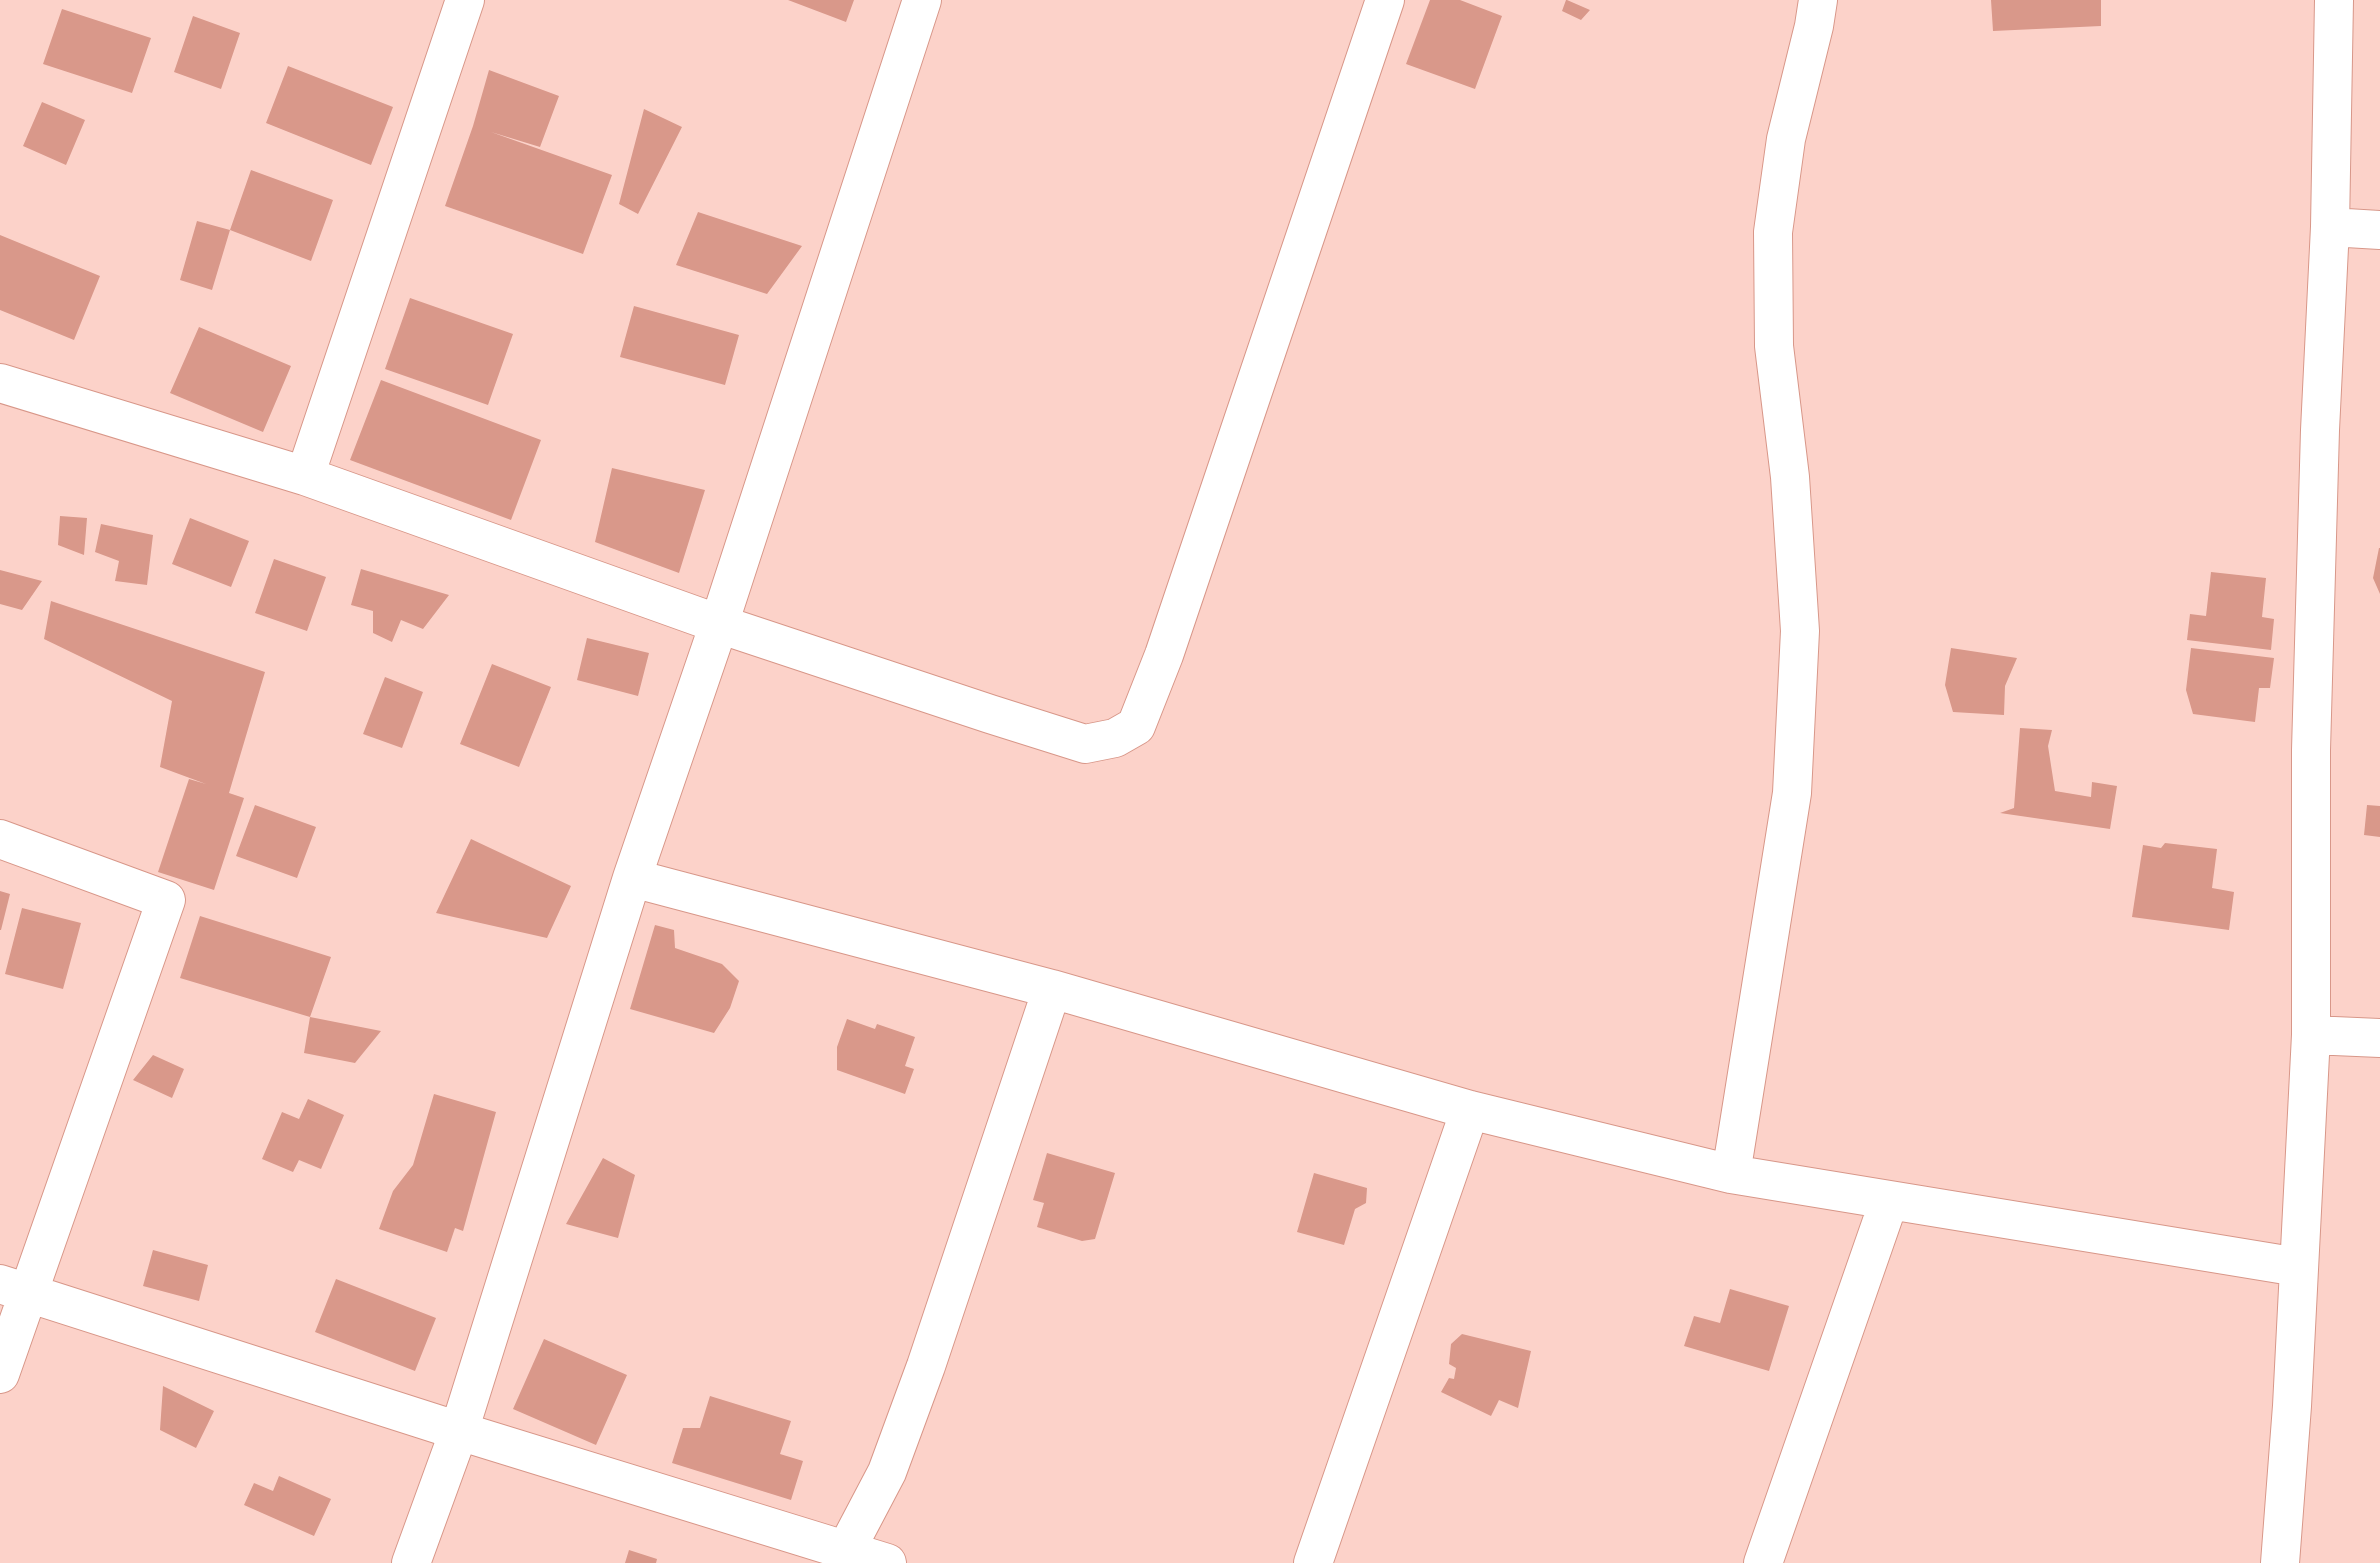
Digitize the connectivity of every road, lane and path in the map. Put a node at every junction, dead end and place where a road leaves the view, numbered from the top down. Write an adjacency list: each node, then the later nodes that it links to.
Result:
1 (465, 0): 9 (street)
2 (922, 0): 10 (street)
3 (1385, 0): 10 (street)
4 (1818, 0): 17 (street)
5 (2334, 0): 6 (street)
6 (2330, 227): 7 (street); 14 (street)
7 (2380, 230)
8 (0, 383): 9 (street)
9 (305, 476): 10 (street)
10 (719, 624): 12 (street)
11 (0, 839): 20 (street)
12 (632, 878): 13 (street); 22 (street)
13 (1052, 989): 16 (street); 23 (street)
14 (2311, 1035): 15 (street); 19 (street)
15 (2380, 1038)
16 (1470, 1110): 17 (street); 26 (street)
17 (1731, 1174): 18 (street)
18 (1889, 1200): 19 (street); 27 (street)
19 (2298, 1267): 28 (street)
20 (14, 1289): 21 (street); 22 (street)
21 (0, 1374)
22 (459, 1431): 23 (street); 24 (street)
23 (844, 1556): 25 (street)
24 (411, 1563)
25 (887, 1563)
26 (1313, 1563)
27 (1763, 1563)
28 (2280, 1563)

